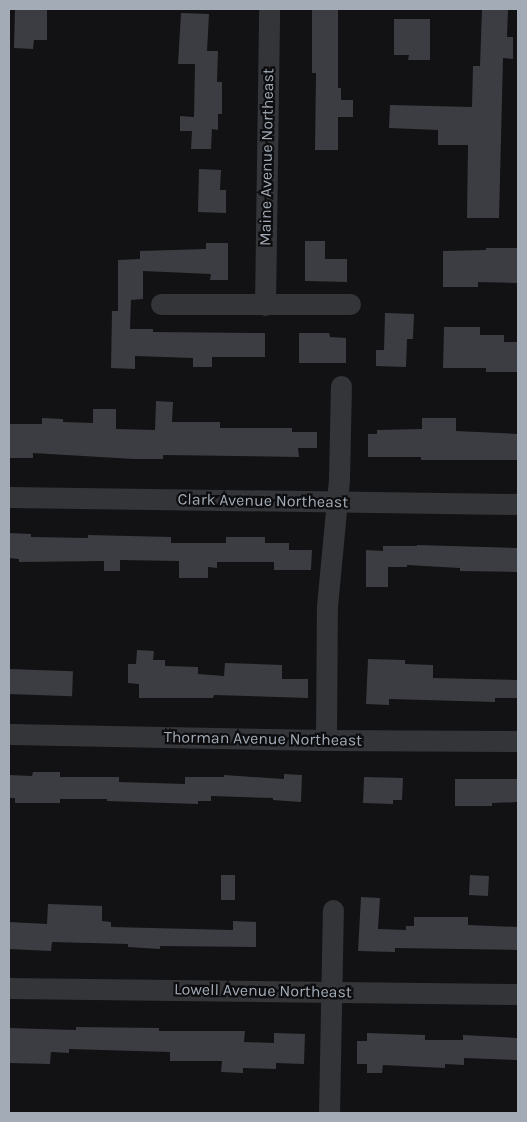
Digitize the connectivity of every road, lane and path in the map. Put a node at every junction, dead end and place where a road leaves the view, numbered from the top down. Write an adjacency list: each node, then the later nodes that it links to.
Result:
1 (269, 9): 4 (street, Maine Avenue Northeast)
2 (161, 304): 4 (street)
3 (350, 304): 4 (street)
4 (266, 305)
5 (341, 386): 7 (street)
6 (9, 497): 7 (street, Clark Avenue Northeast)
7 (336, 502): 8 (street, Clark Avenue Northeast); 10 (street)
8 (518, 504)
9 (9, 734): 10 (street, Thorman Avenue Northeast)
10 (326, 740): 11 (street, Thorman Avenue Northeast)
11 (518, 741)
12 (333, 910): 14 (street)
13 (9, 988): 14 (street, Lowell Avenue Northeast)
14 (332, 992): 15 (street, Lowell Avenue Northeast); 16 (street)
15 (518, 994)
16 (329, 1113)

